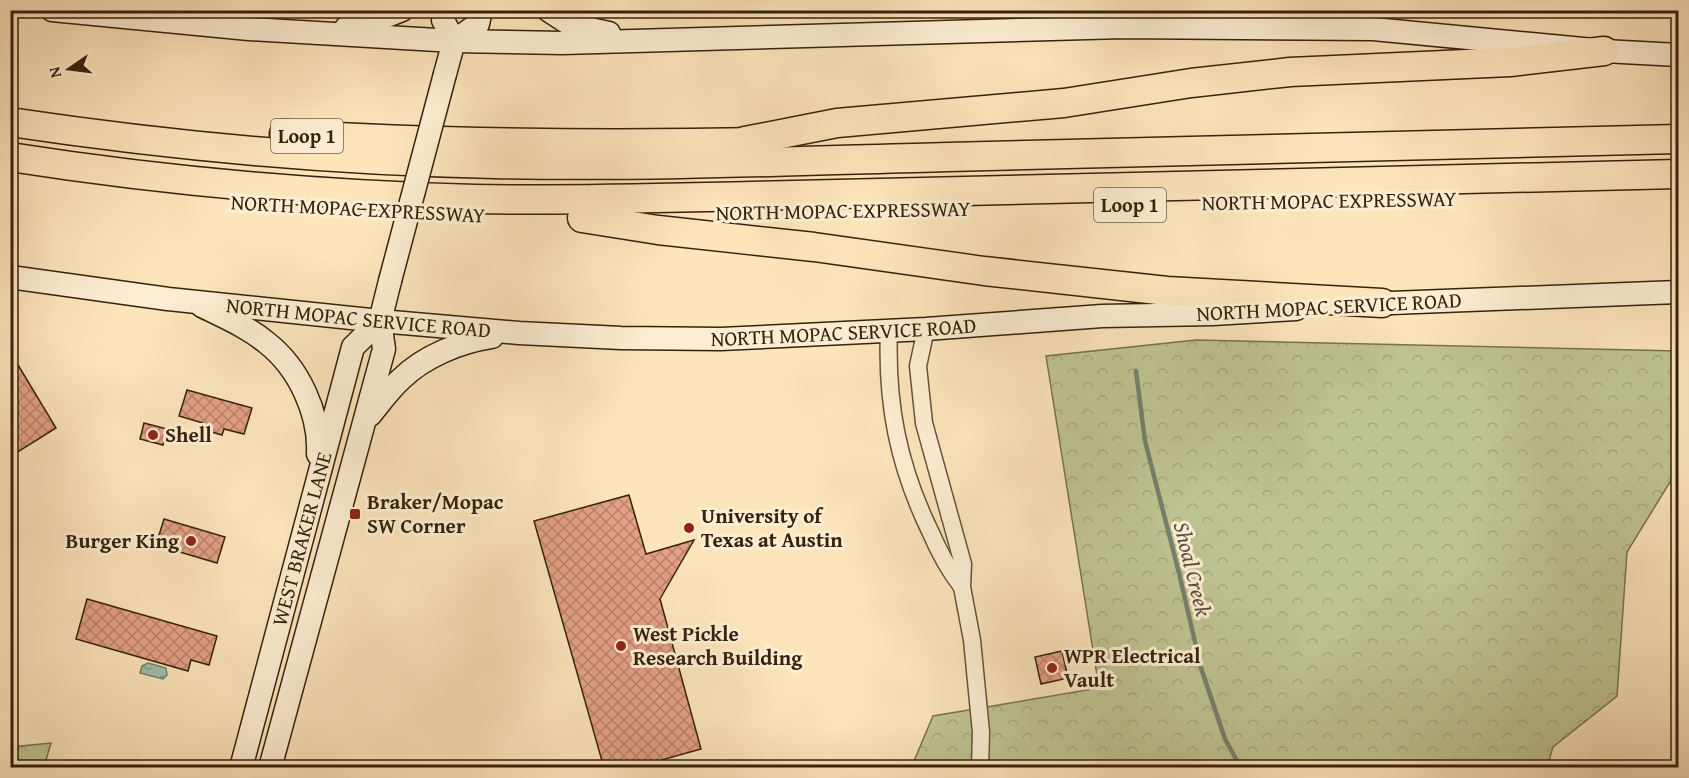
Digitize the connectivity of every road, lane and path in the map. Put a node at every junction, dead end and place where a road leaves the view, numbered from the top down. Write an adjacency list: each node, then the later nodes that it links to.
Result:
1 (52, 10): 6 (main road)
2 (402, 10): 6 (main road)
3 (446, 10): 8 (main road)
4 (481, 10): 8 (main road)
5 (548, 10): 7 (main road)
6 (323, 33): 8 (main road)
7 (648, 40): 8 (main road); 9 (main road)
8 (452, 51): 25 (main road, WEST BRAKER LANE, bridge)
9 (1604, 51): 10 (main road); 15 (highway)
10 (1678, 55)
11 (10, 104): 15 (highway, Loop 1)
12 (10, 122): 14 (highway)
13 (1678, 122): 15 (highway, Loop 1)
14 (1678, 139)
15 (740, 142)
16 (10, 157): 17 (highway)
17 (1678, 174)
18 (10, 175): 20 (highway, NORTH MOPAC EXPRESSWAY / Loop 1)
19 (1678, 192): 20 (highway, NORTH MOPAC EXPRESSWAY / Loop 1)
20 (582, 218): 24 (highway)
21 (10, 277): 23 (main road, NORTH MOPAC SERVICE ROAD)
22 (1678, 292): 24 (main road, NORTH MOPAC SERVICE ROAD)
23 (190, 300): 25 (main road, NORTH MOPAC SERVICE ROAD); 30 (main road)
24 (1382, 303): 26 (main road, NORTH MOPAC SERVICE ROAD)
25 (380, 321): 28 (main road, NORTH MOPAC SERVICE ROAD); 29 (main road, WEST BRAKER LANE); 30 (main road, WEST BRAKER LANE)
26 (926, 329): 27 (main road, NORTH MOPAC SERVICE ROAD); 31 (street)
27 (889, 330): 28 (main road, NORTH MOPAC SERVICE ROAD); 32 (street)
28 (519, 333): 29 (main road)
29 (365, 421): 35 (main road, WEST BRAKER LANE)
30 (316, 482): 33 (main road, WEST BRAKER LANE)
31 (943, 490): 32 (street); 34 (street)
32 (913, 496): 34 (street)
33 (292, 573): 35 (main road); 36 (main road, WEST BRAKER LANE)
34 (962, 587): 38 (street)
35 (289, 696): 37 (main road, WEST BRAKER LANE)
36 (241, 768)
37 (270, 768)
38 (980, 768)

